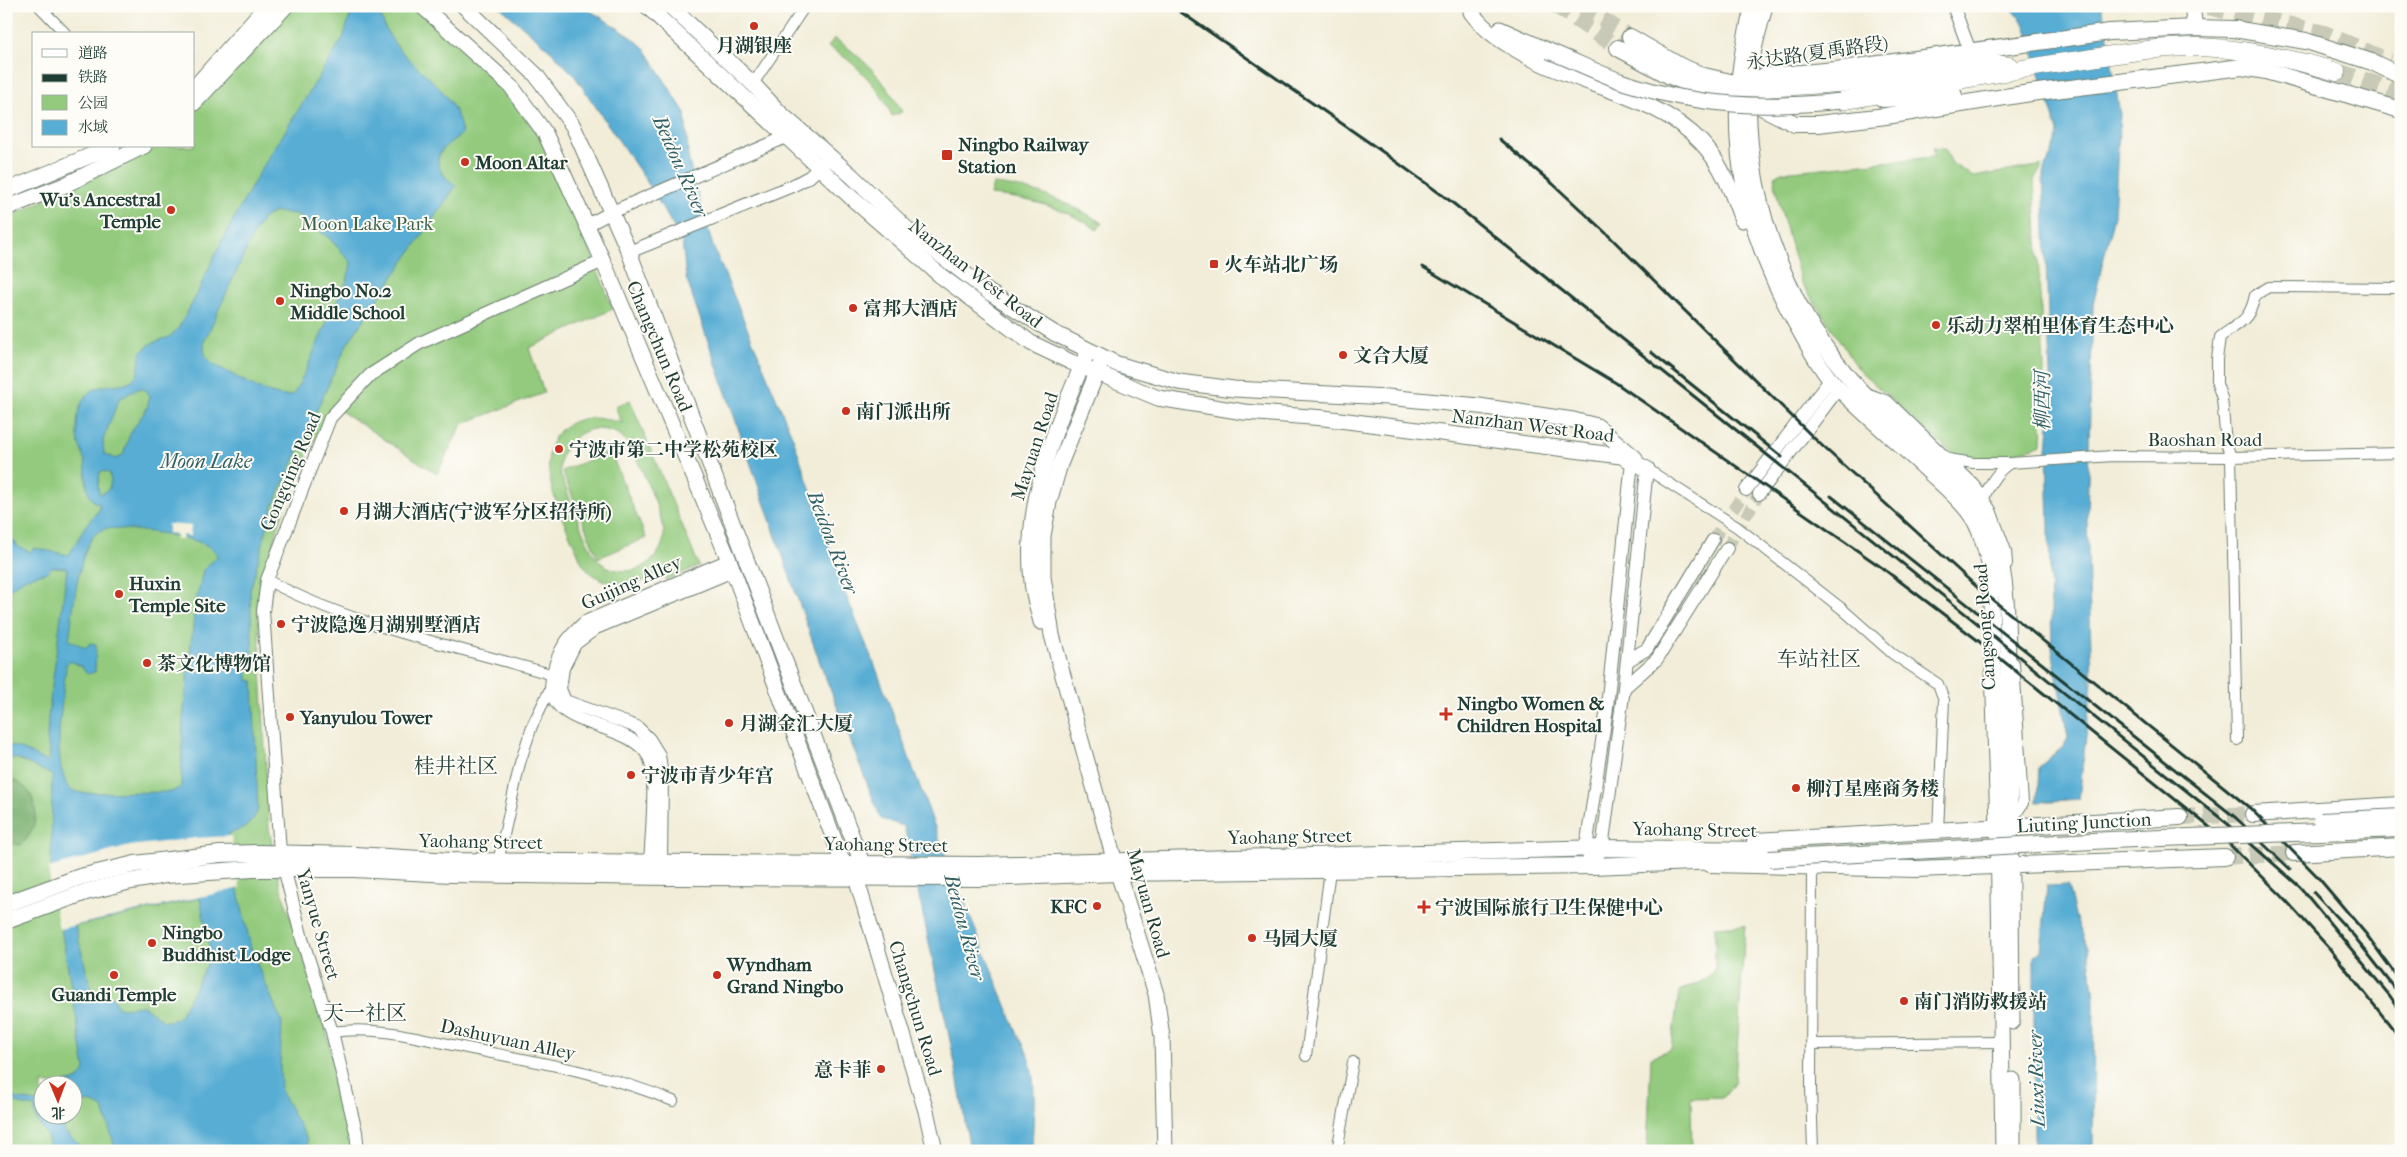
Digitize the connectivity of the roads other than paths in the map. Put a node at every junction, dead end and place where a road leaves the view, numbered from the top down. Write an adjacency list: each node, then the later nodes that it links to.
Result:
1 (39, 6): 15 (street)
2 (266, 6): 22 (main road)
3 (286, 6): 25 (main road)
4 (422, 6): 34 (main road, Changchun Road)
5 (464, 6): 33 (main road, Changchun Road)
6 (647, 6): 27 (main road)
7 (670, 6): 21 (main road)
8 (806, 6): 21 (street)
9 (1753, 6): 23 (main road, Cangsong Road)
10 (1765, 6): 23 (main road, Cangsong Road)
11 (1954, 6): 17 (street)
12 (2192, 6): 14 (main road)
13 (1467, 9): 24 (main road, bridge); 42 (main road)
14 (2195, 28): 17 (main road, 永达路(夏禹路段)); 19 (main road)
15 (64, 32)
16 (1624, 42): 23 (main road)
17 (1970, 51): 23 (main road, 永达路(夏禹路段))
18 (2337, 72): 20 (highway)
19 (2401, 76)
20 (2027, 82): 23 (highway); 23 (main road, 永达路(夏禹路段)); 24 (highway); 26 (main road, 永达路(夏禹路段))
21 (753, 84): 27 (main road)
22 (195, 87)
23 (1744, 88): 42 (main road, Cangsong Road); 43 (main road, Cangsong Road)
24 (1841, 101)
25 (195, 102)
26 (2401, 110)
27 (794, 134): 30 (main road); 33 (street)
28 (108, 148): 31 (main road)
29 (140, 148): 32 (main road)
30 (826, 163): 35 (street); 38 (main road, Nanzhan West Road); 40 (main road, Nanzhan West Road)
31 (6, 190)
32 (6, 208)
33 (612, 212): 34 (street); 35 (main road, Changchun Road)
34 (587, 225): 36 (main road, Changchun Road)
35 (629, 252): 36 (main road); 87 (main road, Changchun Road)
36 (603, 262): 55 (main road, Changchun Road); 56 (street, Gongqing Road)
37 (2401, 288): 45 (street)
38 (1088, 350): 39 (main road, Nanzhan West Road); 40 (main road, Mayuan Road)
39 (1104, 358): 41 (main road, Mayuan Road); 49 (main road, Nanzhan West Road)
40 (1082, 367): 41 (main road, Nanzhan West Road); 58 (main road, Mayuan Road)
41 (1096, 373): 47 (main road, Nanzhan West Road); 58 (main road, Mayuan Road)
42 (1831, 380): 50 (street); 51 (street); 67 (main road, Cangsong Road)
43 (1858, 390): 46 (street); 102 (main road, Cangsong Road)
44 (2401, 453): 45 (street, Baoshan Road)
45 (2230, 457): 48 (street, Baoshan Road); 61 (street)
46 (1948, 459): 48 (street, Baoshan Road); 52 (street)
47 (1632, 462): 49 (main road, Nanzhan West Road); 70 (street)
48 (2010, 463): 52 (street)
49 (1647, 469): 57 (street); 69 (street)
50 (1746, 490)
51 (1759, 494)
52 (1984, 499): 66 (street)
53 (1713, 540): 57 (street)
54 (1727, 548): 60 (street)
55 (731, 565): 59 (street, Guijing Alley); 79 (main road, Changchun Road); 80 (street, Guijing Alley)
56 (267, 580): 59 (street); 76 (street, Gongqing Road)
57 (1627, 661): 60 (street)
58 (1062, 672): 84 (main road, Mayuan Road)
59 (552, 681): 78 (street); 80 (street)
60 (1624, 688): 70 (street)
61 (2237, 740)
62 (2401, 805): 63 (main road)
63 (2252, 814)
64 (2180, 817): 67 (main road)
65 (2401, 817): 74 (main road, Liuting Junction, bridge)
66 (2013, 819)
67 (1998, 827): 69 (main road); 82 (main road, Cangsong Road)
68 (2401, 829): 74 (main road, Liuting Junction, bridge)
69 (1938, 831): 72 (main road)
70 (1594, 848): 72 (main road, Yaohang Street); 83 (street); 84 (main road, Yaohang Street)
71 (2401, 848): 73 (main road)
72 (1676, 850): 74 (main road, Yaohang Street)
73 (2294, 853)
74 (1770, 855): 81 (main road, Yaohang Street)
75 (2225, 857): 82 (main road)
76 (282, 860): 77 (main road, Yaohang Street); 78 (main road, Yaohang Street); 87 (main road, Yaohang Street); 90 (street, Yanyue Street)
77 (258, 861): 88 (main road, Yaohang Street); 89 (main road, Yaohang Street)
78 (498, 862): 80 (main road, Yaohang Street)
79 (843, 863): 80 (main road, Yaohang Street); 87 (main road, Yaohang Street)
80 (655, 864)
81 (1666, 864): 83 (main road, Yaohang Street); 85 (main road)
82 (1998, 865): 85 (main road); 91 (main road, Cangsong Road)
83 (1592, 866): 86 (main road, Yaohang Street)
84 (1117, 867): 86 (main road, Yaohang Street); 87 (main road, Yaohang Street); 98 (main road, Mayuan Road)
85 (1812, 867): 92 (street)
86 (1330, 870): 93 (street)
87 (860, 873): 97 (main road, Changchun Road)
88 (6, 904)
89 (6, 921)
90 (332, 1032): 95 (street, Dashuyuan Alley); 96 (street, Yanyue Street)
91 (2002, 1042): 92 (street); 101 (main road, Cangsong Road)
92 (1812, 1044): 100 (street)
93 (1306, 1056)
94 (1352, 1062): 99 (street)
95 (673, 1101)
96 (358, 1151)
97 (934, 1151)
98 (1165, 1151)
99 (1337, 1151)
100 (1813, 1151)
101 (2002, 1151)
102 (2014, 1151)

